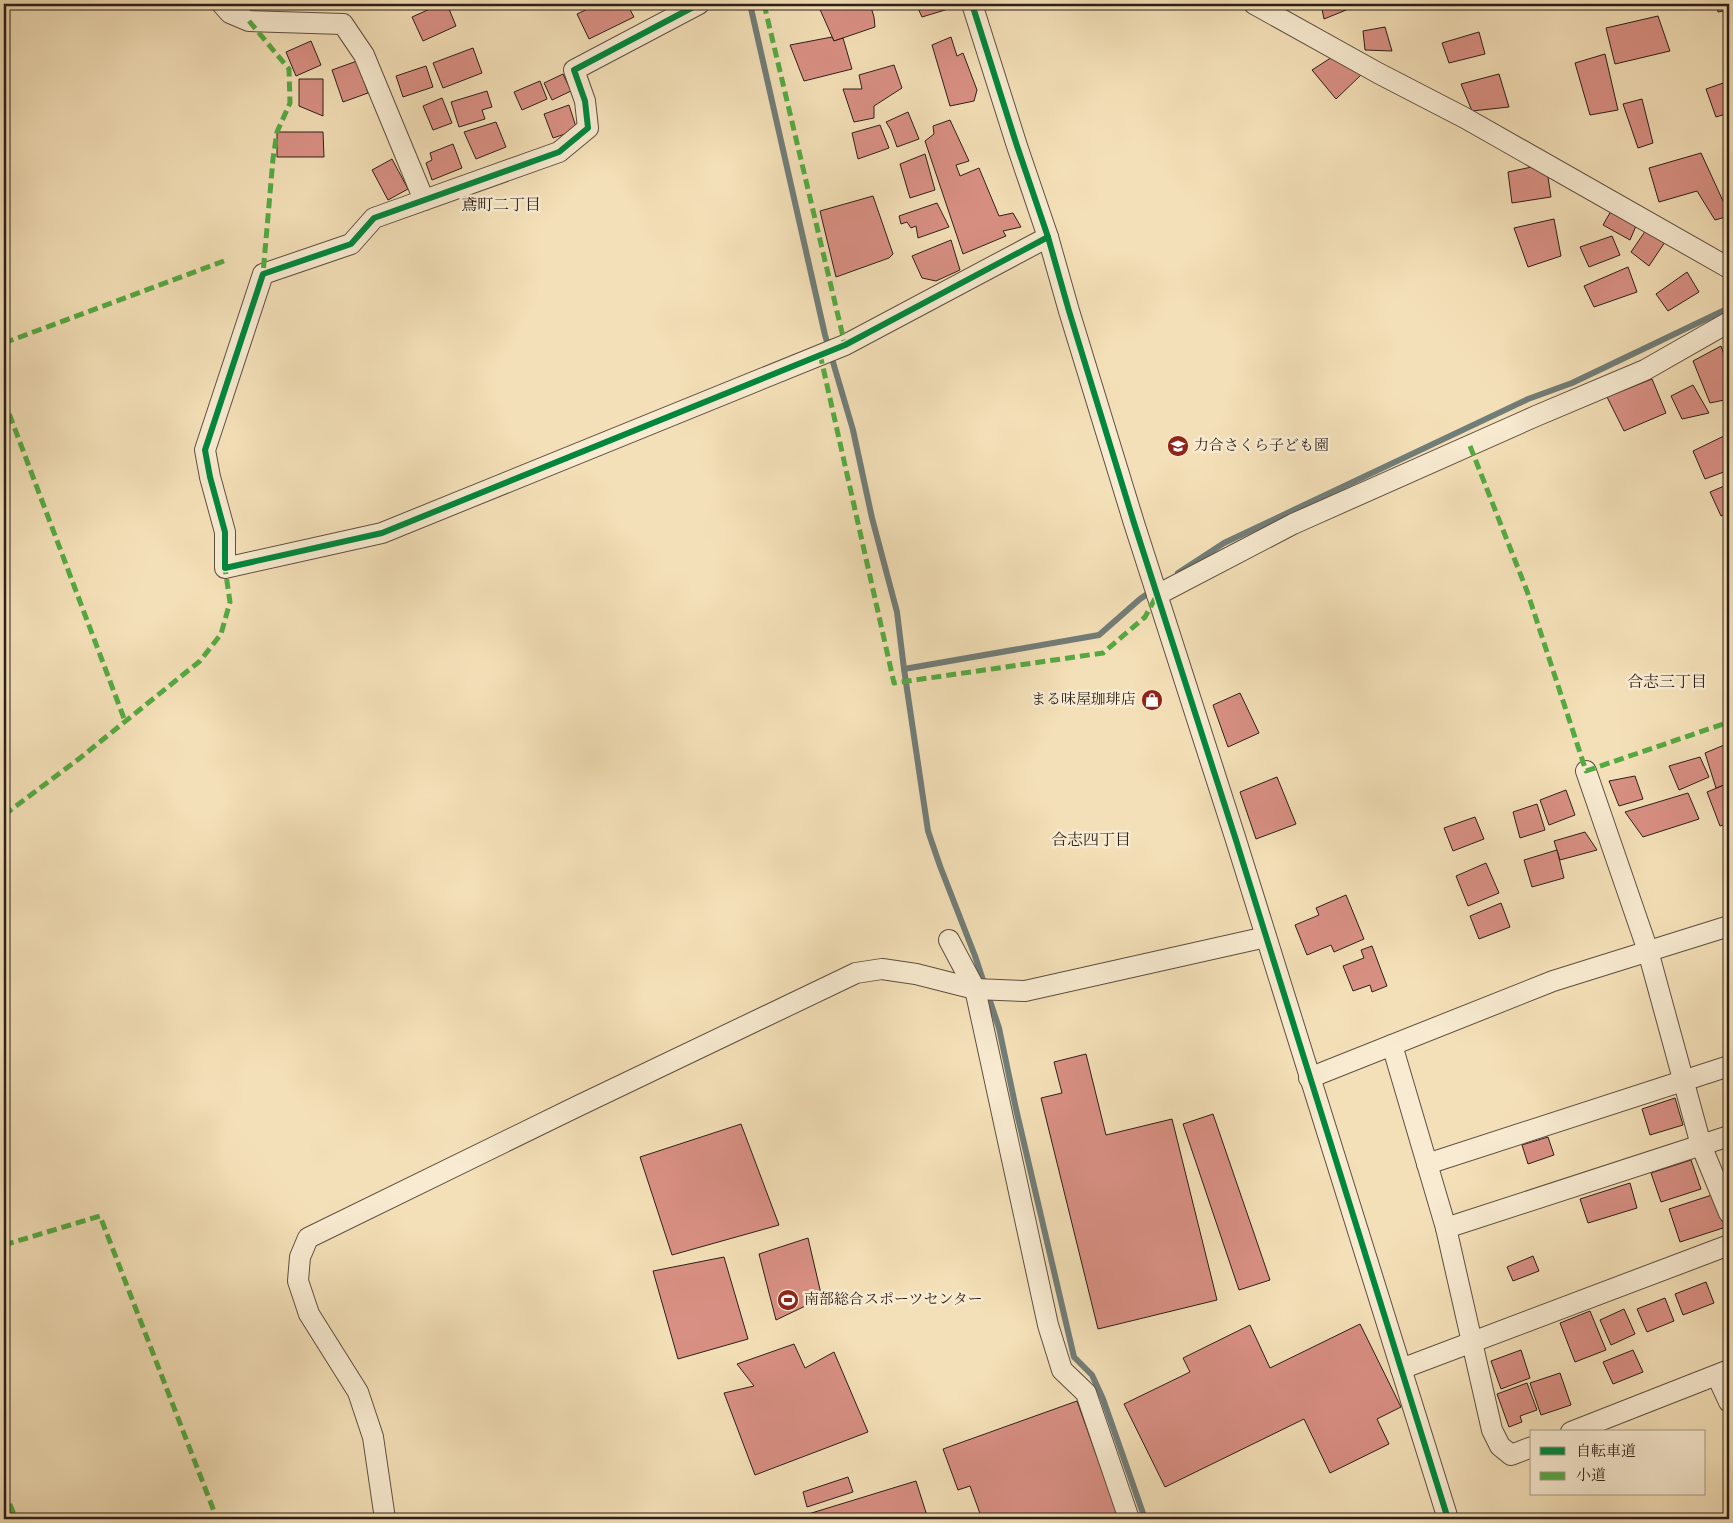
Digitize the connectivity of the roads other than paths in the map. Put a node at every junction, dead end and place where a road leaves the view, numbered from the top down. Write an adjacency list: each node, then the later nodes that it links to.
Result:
1 (222, 4): 5 (street)
2 (699, 4): 5 (street)
3 (972, 4): 6 (street)
4 (1258, 5): 7 (street)
5 (424, 200): 6 (street)
6 (1048, 237): 9 (street)
7 (1729, 268)
8 (1729, 322): 9 (street)
9 (1157, 595): 12 (street)
10 (1586, 771): 14 (street)
11 (1729, 926): 14 (street)
12 (1266, 937): 15 (street); 18 (street)
13 (949, 940): 15 (street)
14 (1648, 951): 16 (street); 19 (street)
15 (975, 989): 32 (street); 33 (street)
16 (1392, 1045): 18 (street); 22 (street)
17 (1729, 1066): 19 (street)
18 (1309, 1078): 27 (street)
19 (1684, 1081): 21 (street); 22 (street)
20 (1729, 1136): 21 (street)
21 (1701, 1145): 23 (street); 24 (street)
22 (1427, 1164): 24 (street)
23 (1729, 1213)
24 (1446, 1228): 26 (street)
25 (1729, 1246): 26 (street)
26 (1471, 1342): 27 (street); 31 (street)
27 (1401, 1368): 34 (street)
28 (1723, 1373): 29 (street); 30 (street)
29 (1729, 1402)
30 (1576, 1430)
31 (1530, 1448)
32 (385, 1519)
33 (1129, 1519)
34 (1448, 1519)

